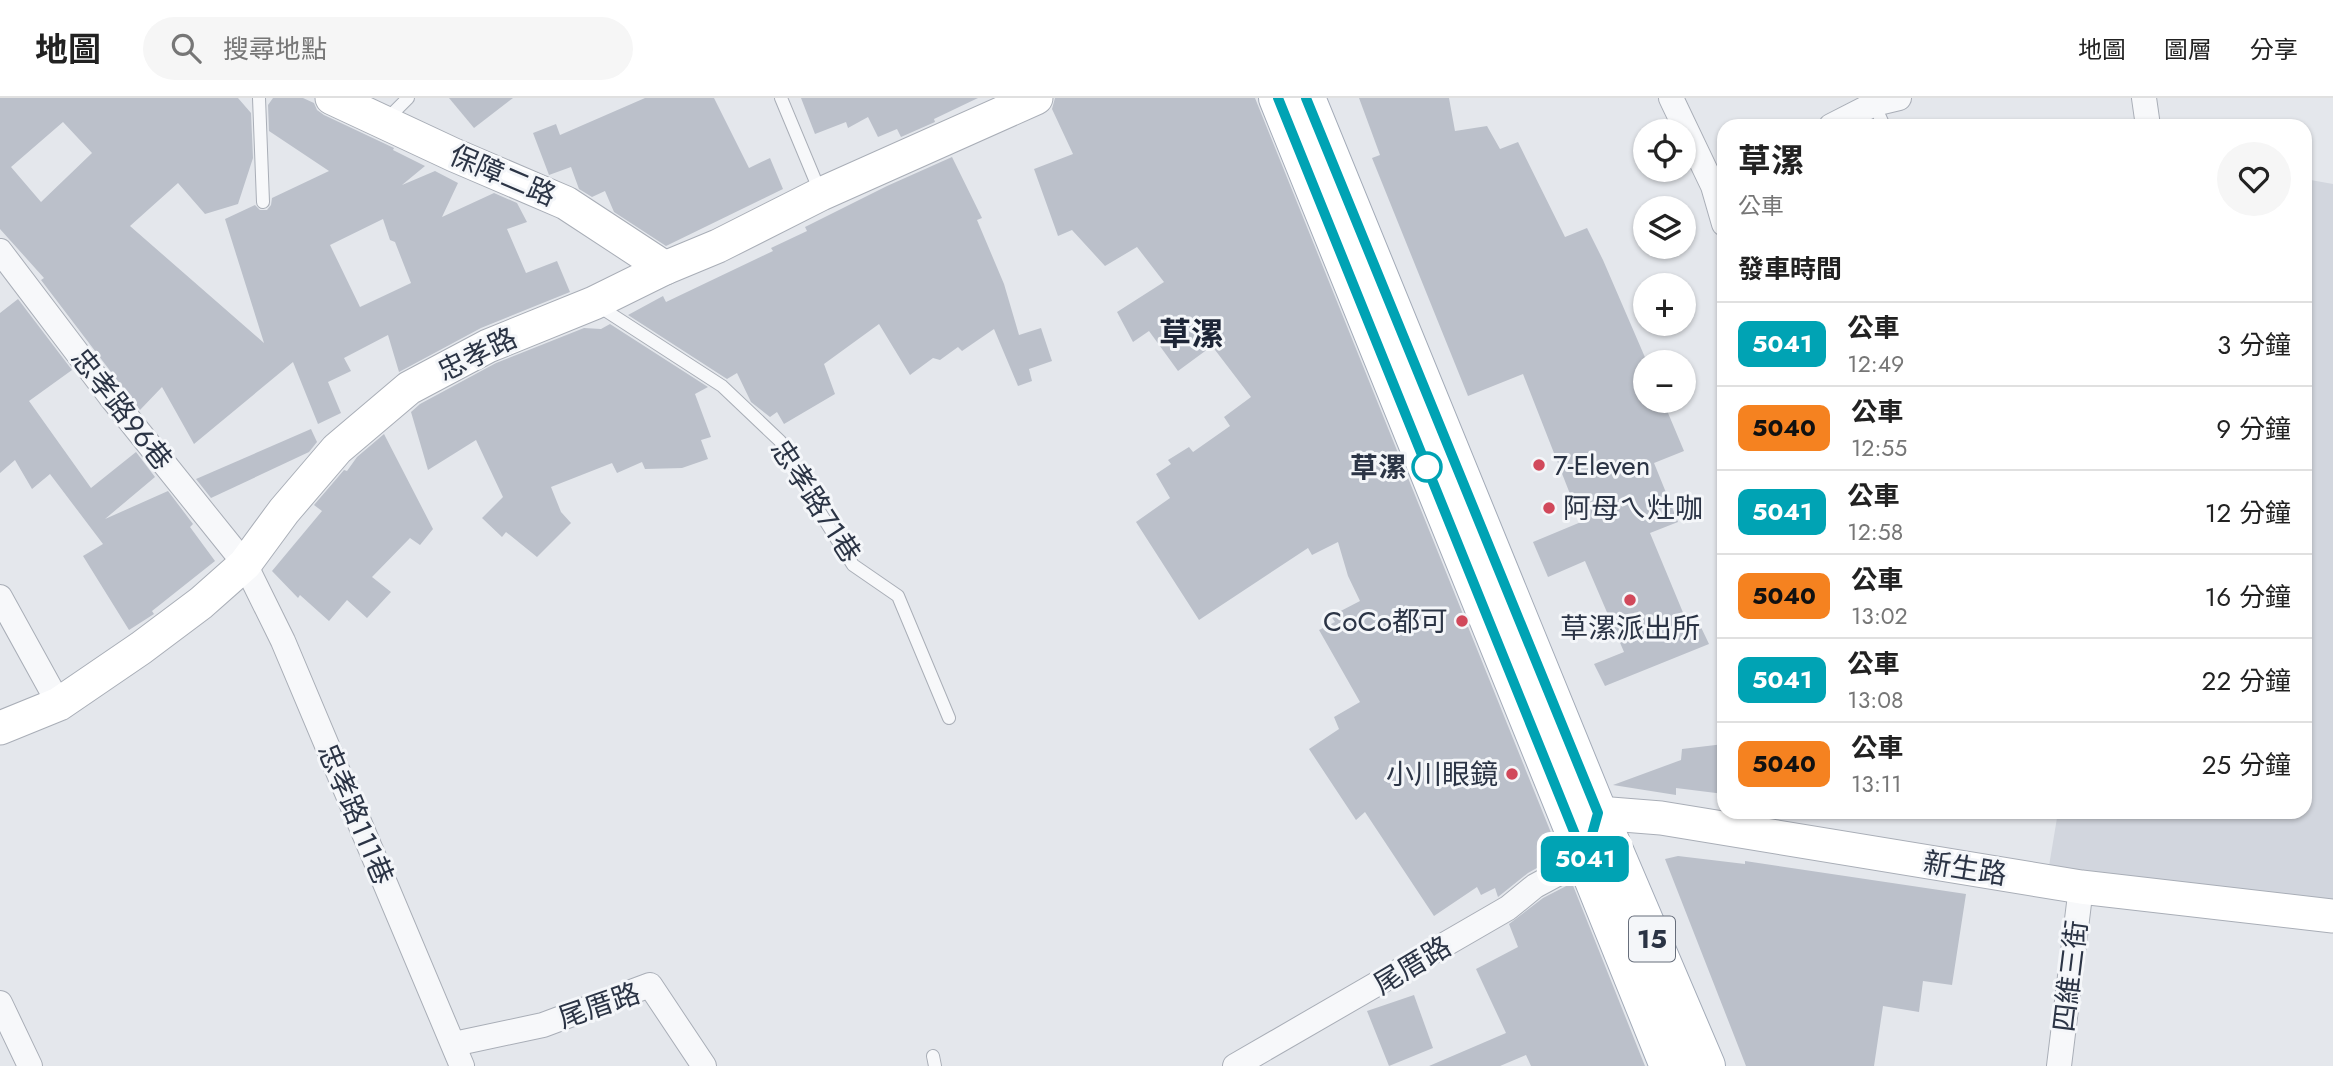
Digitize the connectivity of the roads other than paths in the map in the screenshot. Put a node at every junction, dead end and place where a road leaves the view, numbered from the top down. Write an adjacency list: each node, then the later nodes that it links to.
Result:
1 (260, 98): 17 (lane)
2 (332, 98): 14 (street, 保障二路)
3 (408, 98): 14 (lane)
4 (782, 98): 16 (lane)
5 (1036, 98): 16 (street, 忠孝路)
6 (1278, 98): 27 (main road, 15)
7 (1306, 98): 26 (main road, 15)
8 (1671, 98): 15 (street)
9 (1899, 98): 11 (street)
10 (2144, 98): 13 (street)
11 (1879, 115): 12 (street)
12 (1861, 119)
13 (2147, 119)
14 (384, 122): 19 (street, 保障二路)
15 (1717, 180)
16 (821, 194): 19 (street, 忠孝路)
17 (262, 202)
18 (0, 251): 21 (street, 忠孝路96巷)
19 (665, 268): 20 (street, 忠孝路)
20 (594, 303): 21 (street, 忠孝路); 24 (lane, 忠孝路71巷)
21 (245, 564): 23 (street, 忠孝路); 31 (street, 忠孝路111巷)
22 (0, 597): 23 (street)
23 (59, 705): 25 (street, 忠孝路)
24 (949, 718)
25 (0, 728)
26 (1598, 813): 27 (street); 28 (street, 新生路); 36 (main road, 15)
27 (1585, 859): 34 (street, 尾厝路); 35 (main road, 15)
28 (2081, 887): 29 (street, 新生路); 37 (street, 四維三街)
29 (2333, 916)
30 (0, 1003): 32 (street)
31 (458, 1055): 33 (street, 尾厝路)
32 (30, 1066)
33 (704, 1066)
34 (1235, 1066)
35 (1669, 1066)
36 (1706, 1066)
37 (2059, 1066)

